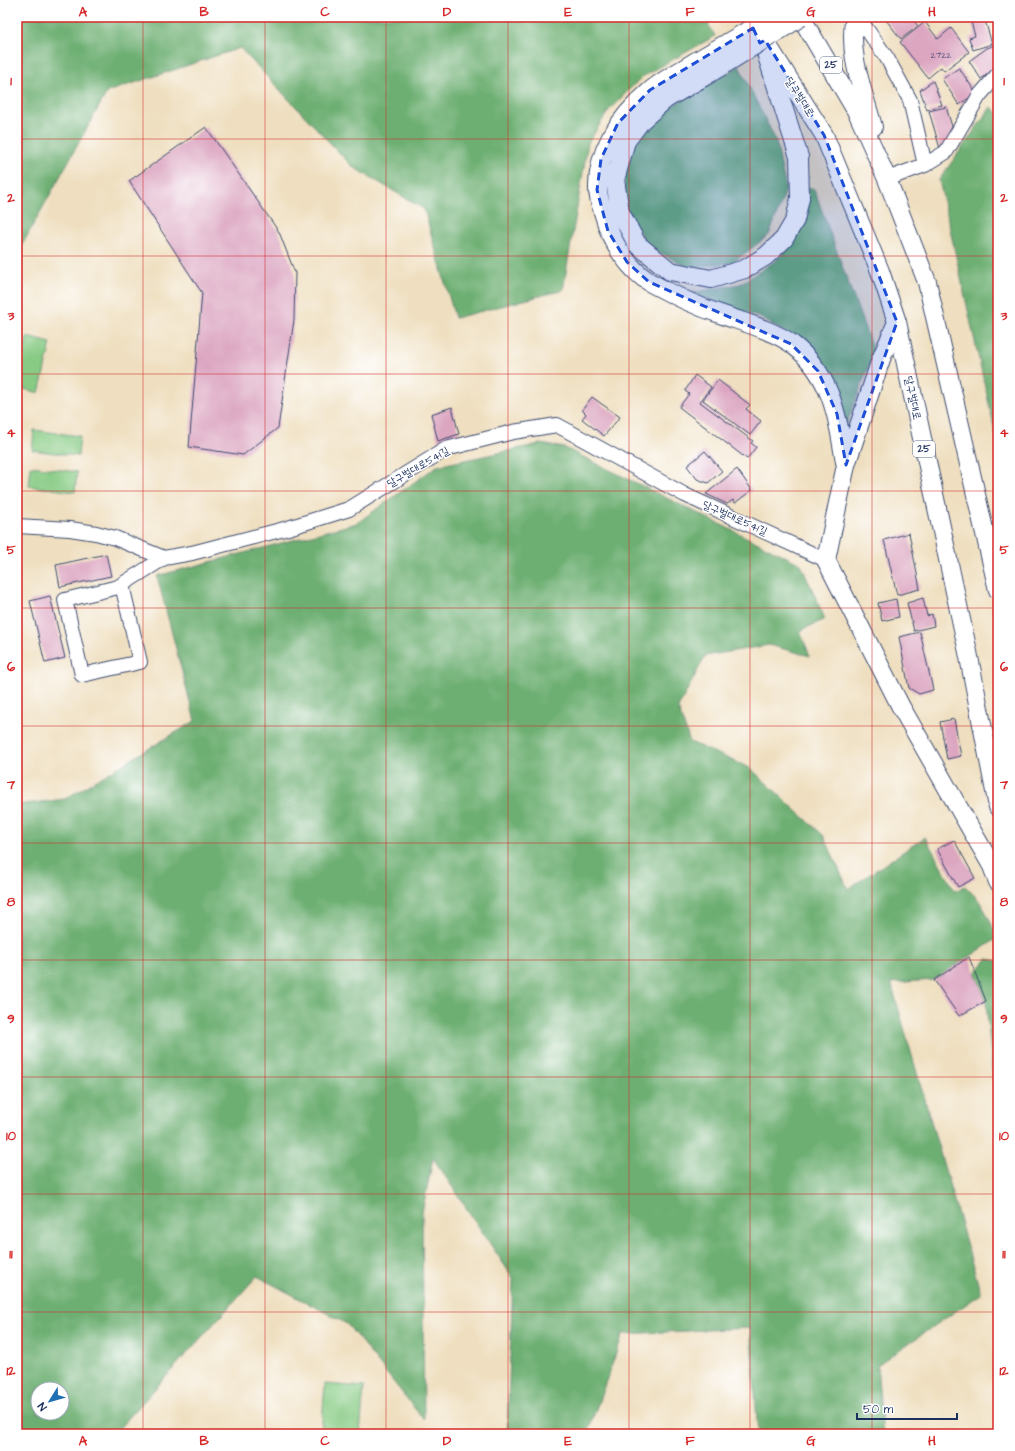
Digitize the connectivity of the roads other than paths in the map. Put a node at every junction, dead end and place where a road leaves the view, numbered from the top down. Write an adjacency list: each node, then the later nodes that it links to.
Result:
1 (749, 17): 6 (main road); 10 (main road, 달구벌대로 / 25)
2 (771, 17): 6 (main road, bridge)
3 (801, 17): 6 (main road, bridge); 9 (main road, 25)
4 (855, 17): 9 (main road)
5 (858, 17): 8 (street)
6 (703, 67): 11 (main road)
7 (998, 74): 8 (street)
8 (925, 165): 9 (street)
9 (883, 171): 16 (main road, 25)
10 (897, 322): 11 (main road); 17 (main road, 달구벌대로 / 25)
11 (846, 465): 14 (main road)
12 (17, 526): 13 (street)
13 (164, 558): 14 (street, 달구벌대로541길); 15 (street)
14 (826, 560): 18 (main road)
15 (122, 585): 15 (street)
16 (998, 590)
17 (998, 807)
18 (998, 882)

